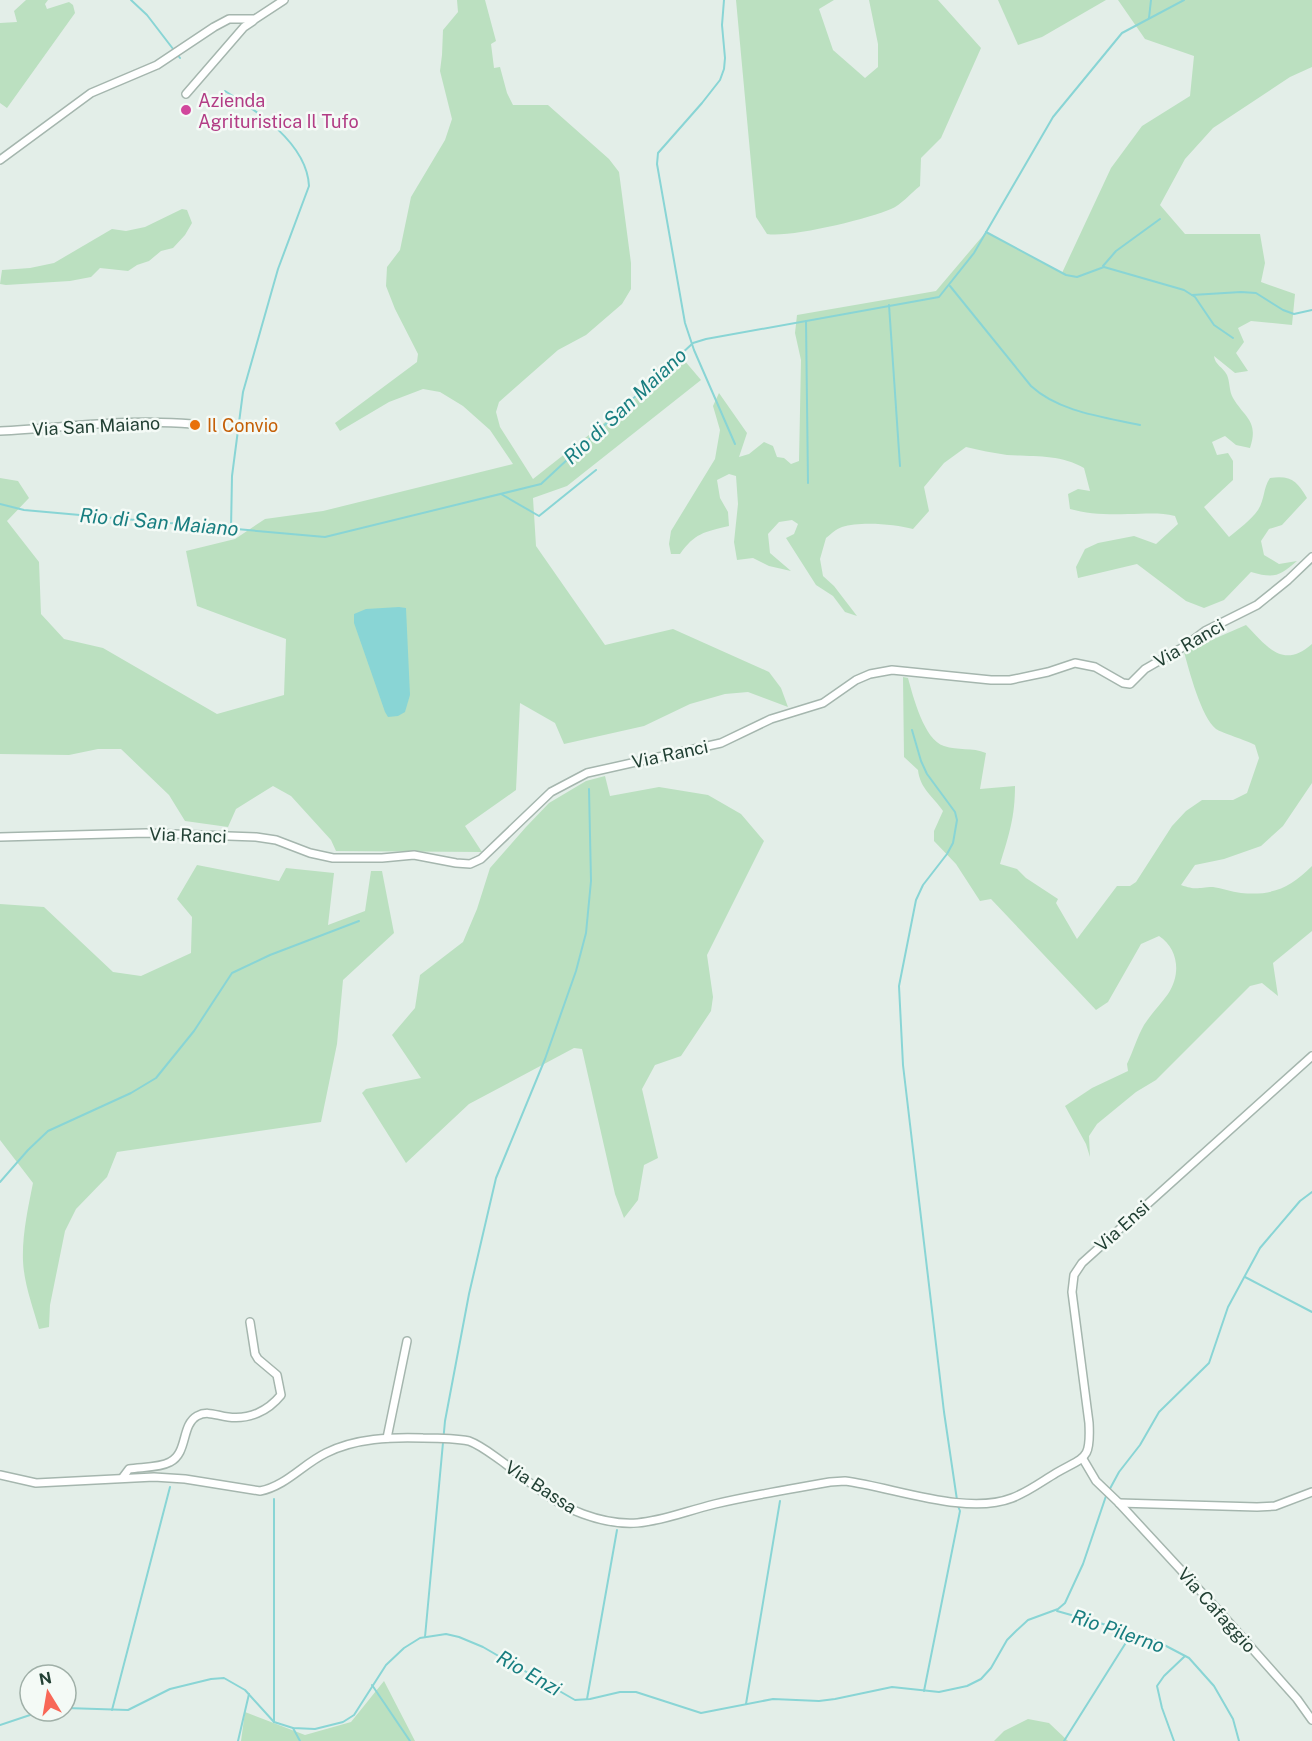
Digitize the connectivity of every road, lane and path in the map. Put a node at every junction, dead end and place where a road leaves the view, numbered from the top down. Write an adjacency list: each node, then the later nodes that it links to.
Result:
1 (284, 0): 2 (street)
2 (255, 19): 3 (street); 4 (street)
3 (186, 94)
4 (0, 160)
5 (192, 424): 6 (street, Via San Maiano)
6 (0, 431)
7 (1312, 557): 8 (street, Via Ranci)
8 (0, 837)
9 (1312, 1056): 13 (street, Via Ensi)
10 (250, 1322): 15 (street)
11 (407, 1341): 12 (street)
12 (387, 1438): 13 (street, Via Bassa); 15 (street, Via Bassa)
13 (1083, 1459): 17 (street, Via Cafaggio)
14 (0, 1475): 15 (street, Via Bassa)
15 (123, 1477)
16 (1312, 1492): 17 (street)
17 (1117, 1500): 18 (street, Via Cafaggio)
18 (1312, 1719)

